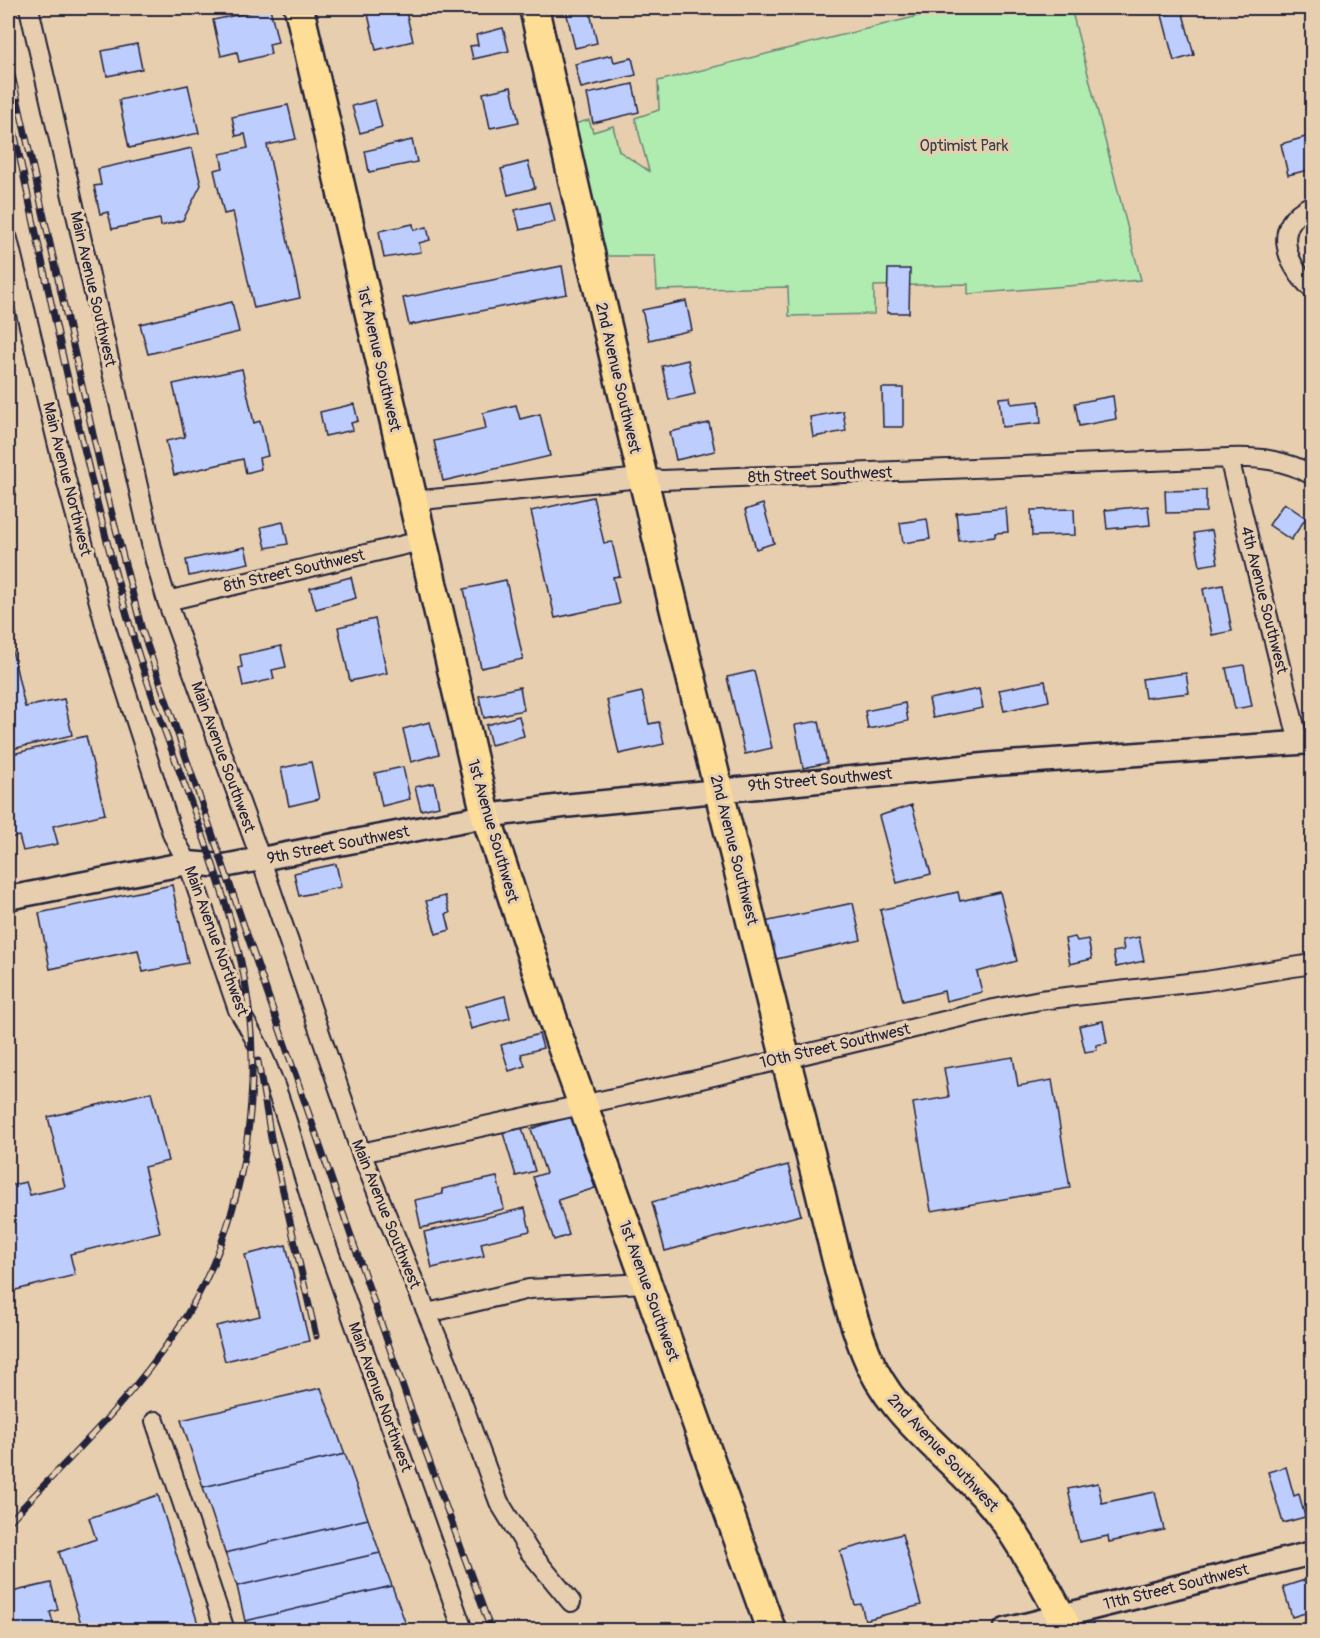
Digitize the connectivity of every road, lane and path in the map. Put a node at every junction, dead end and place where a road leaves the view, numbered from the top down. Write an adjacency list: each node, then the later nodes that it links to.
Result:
1 (29, 8): 12 (street, Main Avenue Southwest)
2 (299, 8): 10 (main road, 1st Avenue Southwest)
3 (534, 8): 9 (main road, 2nd Avenue Southwest)
4 (1312, 205): 6 (street)
5 (8, 239): 17 (street, Main Avenue Northwest)
6 (1312, 289)
7 (1229, 458): 8 (street, 8th Street Southwest); 9 (street, 8th Street Southwest); 13 (street, 4th Avenue Southwest)
8 (1312, 475)
9 (641, 478): 10 (street, 8th Street Southwest); 14 (main road, 2nd Avenue Southwest)
10 (412, 501): 11 (main road, 1st Avenue Southwest)
11 (421, 541): 12 (street, 8th Street Southwest); 15 (main road, 1st Avenue Southwest)
12 (167, 601): 16 (street, Main Avenue Southwest)
13 (1306, 742): 14 (street, 9th Street Southwest)
14 (718, 789): 15 (street, 9th Street Southwest); 20 (main road, 2nd Avenue Southwest)
15 (486, 816): 16 (street, 9th Street Southwest); 21 (main road, 1st Avenue Southwest)
16 (261, 860): 17 (street, 9th Street Southwest); 22 (street, Main Avenue Southwest)
17 (188, 863): 18 (street, 9th Street Southwest); 30 (street, Main Avenue Northwest)
18 (8, 898)
19 (1312, 964): 20 (street, 10th Street Southwest)
20 (785, 1058): 21 (street, 10th Street Southwest); 28 (main road, 2nd Avenue Southwest)
21 (583, 1104): 22 (street, 10th Street Southwest); 23 (main road, 1st Avenue Southwest)
22 (361, 1153): 24 (street, Main Avenue Southwest)
23 (646, 1283): 24 (street); 31 (main road, 1st Avenue Southwest)
24 (428, 1313): 27 (street, Main Avenue Southwest)
25 (155, 1420): 29 (street)
26 (1312, 1553): 28 (street, 11th Street Southwest)
27 (571, 1602)
28 (1064, 1623): 32 (street, 11th Street Southwest)
29 (225, 1630)
30 (463, 1630)
31 (771, 1630)
32 (1005, 1630)

